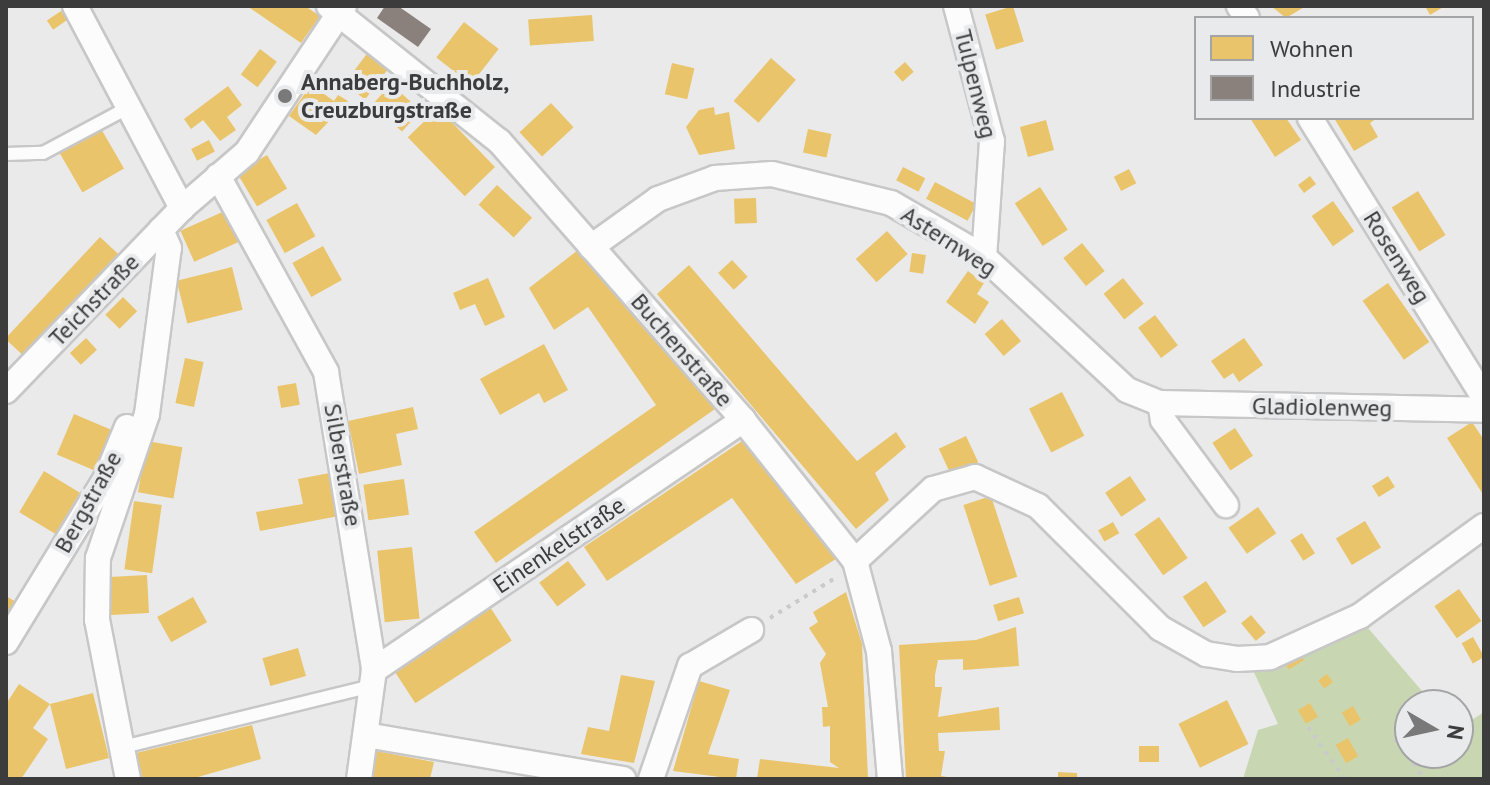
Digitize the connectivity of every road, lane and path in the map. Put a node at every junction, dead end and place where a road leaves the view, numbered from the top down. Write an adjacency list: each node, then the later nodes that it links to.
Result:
1 (75, 6): 4 (street)
2 (956, 6): 11 (street, Tulpenweg)
3 (337, 8): 7 (street, Teichstraße); 10 (street, Buchenstraße)
4 (129, 107): 6 (lane); 8 (street)
5 (1311, 120): 14 (street, Rosenweg)
6 (6, 154)
7 (218, 176): 8 (street, Teichstraße); 23 (street, Silberstraße)
8 (182, 208): 9 (street, Teichstraße)
9 (161, 230): 12 (street); 13 (street, Teichstraße)
10 (591, 247): 11 (street, Asternweg); 17 (street, Buchenstraße)
11 (984, 257): 15 (street, Asternweg)
12 (157, 354): 22 (street, Bergstraße); 26 (street)
13 (6, 391)
14 (1484, 397)
15 (1160, 403): 16 (street, Gladiolenweg); 18 (street)
16 (1484, 410)
17 (743, 420): 20 (street, Buchenstraße); 23 (street, Einenkelstraße)
18 (1226, 505)
19 (1484, 526): 20 (street)
20 (855, 563): 21 (path); 31 (street, Buchenstraße)
21 (751, 630): 30 (street)
22 (6, 642)
23 (373, 678): 25 (street, Silberstraße); 26 (lane)
24 (1308, 727): 32 (path)
25 (366, 735): 28 (street, Silberstraße); 29 (street)
26 (119, 748): 27 (street)
27 (128, 779)
28 (359, 779)
29 (623, 779)
30 (651, 779)
31 (890, 779)
32 (1345, 779)

